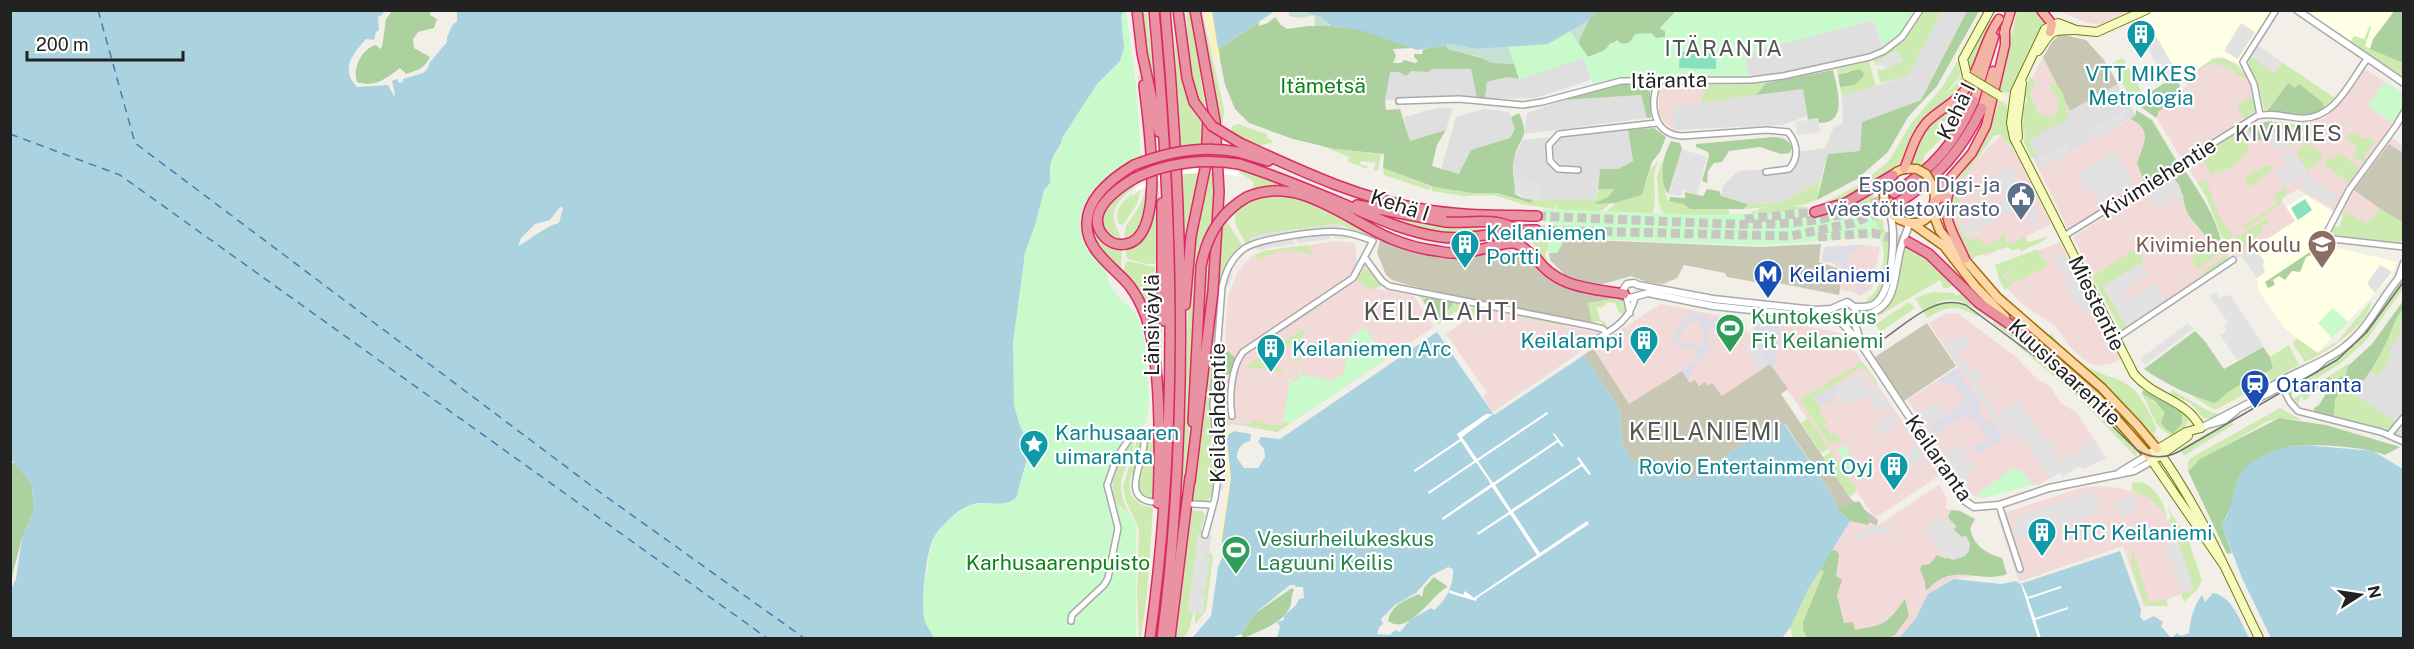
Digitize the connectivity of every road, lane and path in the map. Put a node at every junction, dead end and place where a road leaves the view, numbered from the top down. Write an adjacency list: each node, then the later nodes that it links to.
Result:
1 (1154, 10): 69 (highway, Länsiväylä)
2 (1165, 10): 70 (highway, Länsiväylä)
3 (1180, 10): 28 (highway, bridge)
4 (1195, 10): 14 (highway)
5 (1920, 10): 19 (street, Itäranta)
6 (1990, 10): 23 (main road, bridge)
7 (2011, 10): 15 (highway, Kehä I)
8 (2041, 10): 16 (highway)
9 (2146, 10): 16 (main road)
10 (2276, 10): 26 (street)
11 (2297, 10): 18 (street)
12 (1137, 11): 17 (highway)
13 (2000, 15): 22 (highway, Kehä I); 29 (highway)
14 (1197, 25): 70 (highway); 79 (highway)
15 (2005, 28): 24 (highway, Kehä I); 32 (highway)
16 (2051, 28): 23 (main road, Miestentie)
17 (1142, 53): 35 (highway, Kehä I, bridge); 69 (highway)
18 (2367, 59): 20 (street); 26 (street)
19 (1659, 80): 21 (street, Itäranta); 27 (street)
20 (2403, 83)
21 (1399, 101)
22 (1974, 101): 34 (highway, Kehä I)
23 (2016, 101): 43 (main road, Miestentie)
24 (1982, 108): 36 (highway, Kehä I)
25 (2403, 111): 46 (street)
26 (2260, 115): 43 (street, Kivimiehentie)
27 (1658, 123): 30 (street); 31 (street)
28 (1239, 147): 40 (highway, Kehä I); 87 (highway, bridge)
29 (1904, 169): 33 (main road); 37 (main road, bridge)
30 (1578, 170)
31 (1766, 172)
32 (1955, 173): 37 (highway); 49 (highway)
33 (1893, 175): 36 (main road); 39 (highway)
34 (1894, 193)
35 (1349, 207): 44 (highway, Kehä I); 48 (highway, bridge)
36 (1893, 207): 41 (main road, Kuusisaarentie); 59 (street)
37 (1933, 207): 41 (main road); 49 (main road, Kuusisaarentie)
38 (1336, 210): 44 (highway); 48 (highway); 79 (highway, bridge)
39 (1815, 212)
40 (1537, 216)
41 (1911, 224): 52 (main road, Kuusisaarentie); 62 (street)
42 (1536, 230): 44 (highway, Kehä I)
43 (2064, 236): 66 (main road, Miestentie)
44 (1442, 237)
45 (1908, 242): 55 (highway)
46 (2403, 247)
47 (1365, 258): 64 (street); 72 (street); 83 (street, Keilalahdentie)
48 (1536, 258): 56 (highway)
49 (1965, 259): 52 (main road, Kuusisaarentie)
50 (2233, 260): 66 (street)
51 (2403, 263): 53 (street)
52 (1970, 273): 55 (main road, Kuusisaarentie)
53 (2401, 274): 71 (street)
54 (1638, 285): 56 (street); 57 (street); 58 (street)
55 (1975, 287): 65 (highway); 77 (main road, Kuusisaarentie)
56 (1625, 295): 57 (street); 60 (street)
57 (1636, 296): 60 (street); 61 (street)
58 (1836, 307): 59 (street); 61 (street)
59 (1854, 307): 62 (street)
60 (1630, 312): 64 (street)
61 (1836, 319): 63 (street)
62 (1854, 319): 63 (street); 67 (street, Keilaranta)
63 (1844, 324): 67 (street, Keilaranta)
64 (1606, 333): 68 (street)
65 (2027, 336): 78 (main road, Kuusisaarentie)
66 (2115, 339): 74 (main road, Miestentie)
67 (1861, 344): 82 (street, Keilaranta)
68 (1586, 346)
69 (1169, 352): 87 (highway, Länsiväylä)
70 (1180, 355): 90 (highway, Länsiväylä)
71 (2281, 384): 74 (street); 75 (street)
72 (1232, 416)
73 (2403, 417): 75 (street)
74 (2198, 429): 77 (main road)
75 (2389, 435): 76 (street)
76 (2403, 442)
77 (2159, 452): 78 (main road); 85 (main road, Kuusisaarentie)
78 (2150, 458): 82 (street, Keilaranta); 85 (main road, Kuusisaarentie)
79 (1190, 482): 91 (highway)
80 (1153, 502): 88 (street)
81 (1192, 504): 83 (street)
82 (1999, 504): 86 (street)
83 (1213, 505): 84 (street, Keilalahdentie)
84 (1205, 535)
85 (2223, 564): 92 (main road, Kuusisaarentie)
86 (2020, 569)
87 (1157, 572): 89 (highway, Länsiväylä)
88 (1071, 621)
89 (1150, 639)
90 (1162, 639)
91 (1170, 639)
92 (2259, 639)

